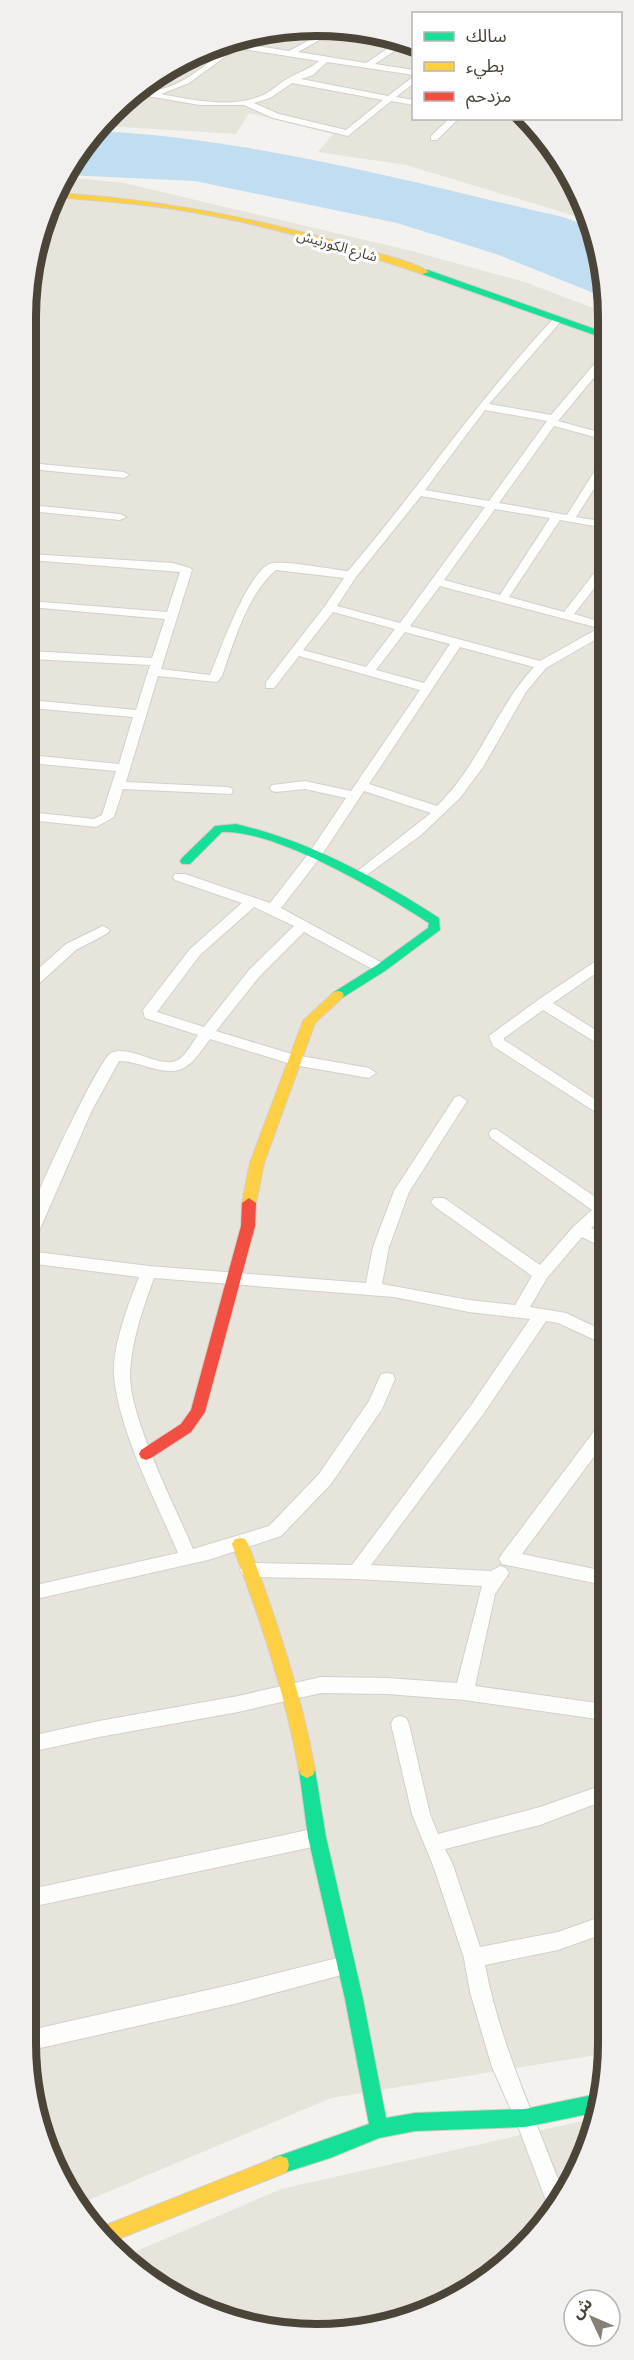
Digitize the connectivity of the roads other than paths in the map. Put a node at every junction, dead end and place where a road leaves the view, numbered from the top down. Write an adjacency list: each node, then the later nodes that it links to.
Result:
1 (322, 36): 5 (street)
2 (242, 47): 5 (street)
3 (395, 47): 7 (street)
4 (224, 52): 11 (street)
5 (289, 54): 6 (street)
6 (325, 59): 7 (street); 9 (street)
7 (366, 66): 8 (street)
8 (412, 74)
9 (291, 80): 13 (street); 14 (street)
10 (412, 80): 13 (street)
11 (149, 92)
12 (148, 93): 14 (street)
13 (390, 98): 14 (street); 15 (street)
14 (246, 103)
15 (412, 103)
16 (453, 120): 17 (street)
17 (434, 138)
18 (64, 195): 19 (street, شارع الكورنيش)
19 (558, 319): 20 (street, شارع الكورنيش); 22 (street)
20 (598, 333)
21 (598, 367): 23 (street)
22 (482, 406): 23 (street); 28 (street)
23 (553, 421): 24 (street); 29 (street)
24 (598, 435)
25 (36, 467): 27 (street)
26 (598, 474): 33 (street)
27 (124, 476)
28 (418, 492): 29 (street); 36 (street)
29 (492, 504): 31 (street); 38 (street)
30 (36, 509): 32 (street)
31 (557, 516): 33 (street); 39 (street)
32 (120, 517)
33 (570, 518): 34 (street)
34 (598, 523)
35 (36, 557): 42 (street)
36 (351, 575): 41 (street); 51 (street)
37 (598, 575): 43 (street)
38 (437, 582): 39 (street); 45 (street)
39 (502, 600): 43 (street)
40 (36, 605): 42 (street)
41 (330, 608): 45 (street); 48 (street)
42 (172, 616): 51 (street)
43 (567, 616): 44 (street)
44 (598, 626)
45 (403, 627): 47 (street); 52 (street)
46 (598, 632): 50 (street)
47 (457, 643): 50 (street); 54 (street)
48 (297, 652): 52 (street); 53 (street)
49 (36, 656): 51 (street)
50 (542, 665): 63 (street)
51 (155, 667): 56 (street)
52 (369, 671): 54 (street)
53 (270, 686)
54 (428, 688): 62 (street)
55 (36, 705): 56 (street)
56 (141, 714): 58 (street)
57 (36, 760): 58 (street)
58 (124, 768): 59 (street)
59 (118, 785): 61 (street); 64 (street)
60 (276, 788): 62 (street)
61 (227, 791)
62 (358, 791): 63 (street); 65 (street)
63 (439, 811): 67 (street)
64 (36, 817)
65 (314, 856): 66 (street); 67 (street); 70 (street)
66 (186, 861)
67 (360, 876): 74 (street)
68 (180, 877): 69 (street)
69 (253, 901): 70 (street); 77 (street)
70 (273, 909): 71 (street)
71 (302, 926): 74 (street); 77 (street)
72 (103, 930): 75 (street)
73 (598, 965): 76 (street)
74 (381, 968): 79 (street)
75 (36, 979)
76 (543, 1003): 78 (street); 82 (street)
77 (206, 1034): 79 (street); 87 (street)
78 (598, 1038)
79 (294, 1060): 80 (street); 93 (street)
80 (369, 1073)
81 (460, 1101): 94 (street)
82 (598, 1108)
83 (496, 1134): 85 (street)
84 (439, 1202): 92 (street)
85 (598, 1205)
86 (598, 1214): 88 (street)
87 (36, 1220)
88 (581, 1230): 89 (street); 92 (street)
89 (598, 1239)
90 (36, 1258): 91 (street)
91 (149, 1272): 93 (street); 100 (street)
92 (540, 1274): 95 (street)
93 (235, 1279): 94 (street); 100 (street)
94 (373, 1289): 95 (street)
95 (520, 1311): 96 (street)
96 (542, 1314): 97 (street); 105 (street)
97 (598, 1335)
98 (387, 1379): 101 (street)
99 (598, 1439): 103 (street)
100 (146, 1454): 102 (street)
101 (240, 1544): 102 (street); 104 (street)
102 (188, 1557): 108 (street)
103 (508, 1559): 106 (street); 107 (street)
104 (249, 1570): 105 (street); 110 (street)
105 (357, 1572): 107 (street)
106 (598, 1577)
107 (496, 1579): 109 (street)
108 (36, 1592)
109 (464, 1692): 110 (street); 111 (street)
110 (291, 1693): 113 (street); 115 (street)
111 (598, 1711)
112 (400, 1724): 116 (street)
113 (36, 1743)
114 (598, 1795): 116 (street)
115 (317, 1837): 117 (street); 120 (street)
116 (432, 1844): 119 (street)
117 (36, 1897)
118 (598, 1927): 119 (street)
119 (474, 1958): 123 (street)
120 (345, 1965): 121 (street); 124 (street)
121 (36, 2039)
122 (591, 2104): 123 (street)
123 (525, 2118): 124 (street); 125 (street)
124 (378, 2129): 126 (street)
125 (554, 2194)
126 (110, 2233)

